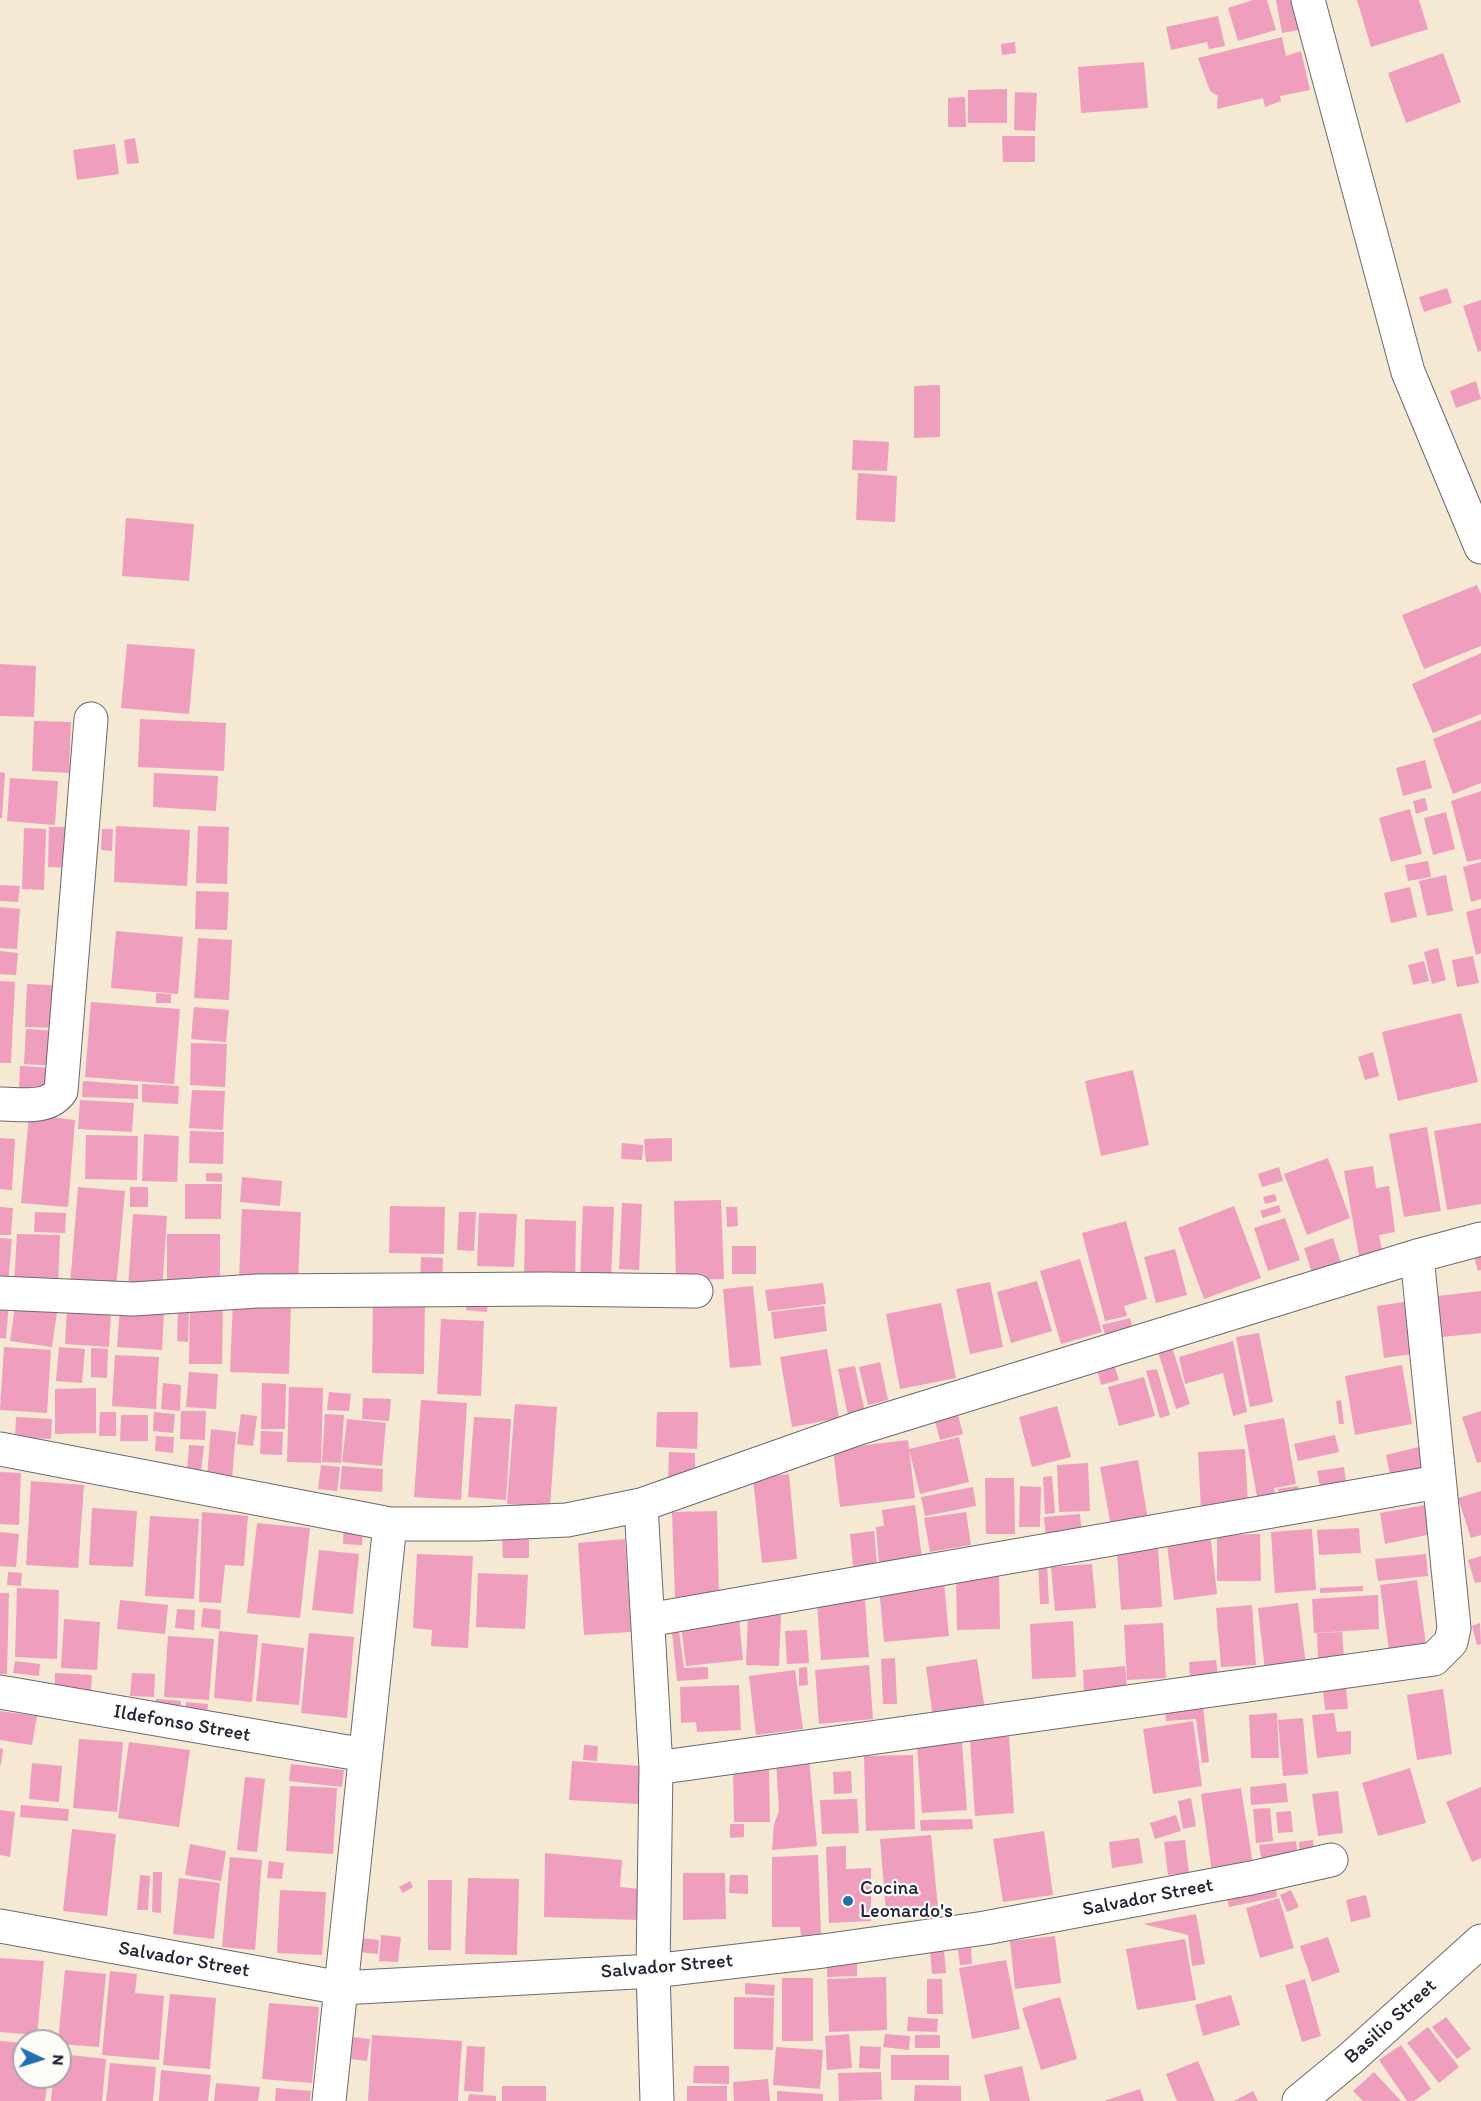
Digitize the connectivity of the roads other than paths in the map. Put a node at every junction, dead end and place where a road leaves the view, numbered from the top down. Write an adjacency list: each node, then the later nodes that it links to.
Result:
1 (1308, 0): 2 (street)
2 (1481, 547)
3 (91, 719): 4 (street)
4 (0, 1104)
5 (1481, 1239): 6 (street)
6 (1417, 1256): 10 (street); 11 (street)
7 (696, 1291): 8 (street)
8 (0, 1293)
9 (0, 1449): 12 (street)
10 (1438, 1482): 13 (street); 16 (street)
11 (641, 1505): 12 (street); 13 (street)
12 (390, 1524): 15 (street)
13 (648, 1620): 16 (street)
14 (0, 1692): 15 (street, Ildefonso Street)
15 (365, 1755): 21 (street)
16 (656, 1768): 20 (street)
17 (1331, 1860): 20 (street, Salvador Street)
18 (0, 1926): 21 (street, Salvador Street)
19 (1481, 1941): 24 (street, Basilio Street)
20 (653, 1971): 21 (street, Salvador Street); 23 (street)
21 (341, 1989): 22 (street)
22 (329, 2101)
23 (657, 2101)
24 (1299, 2101)

